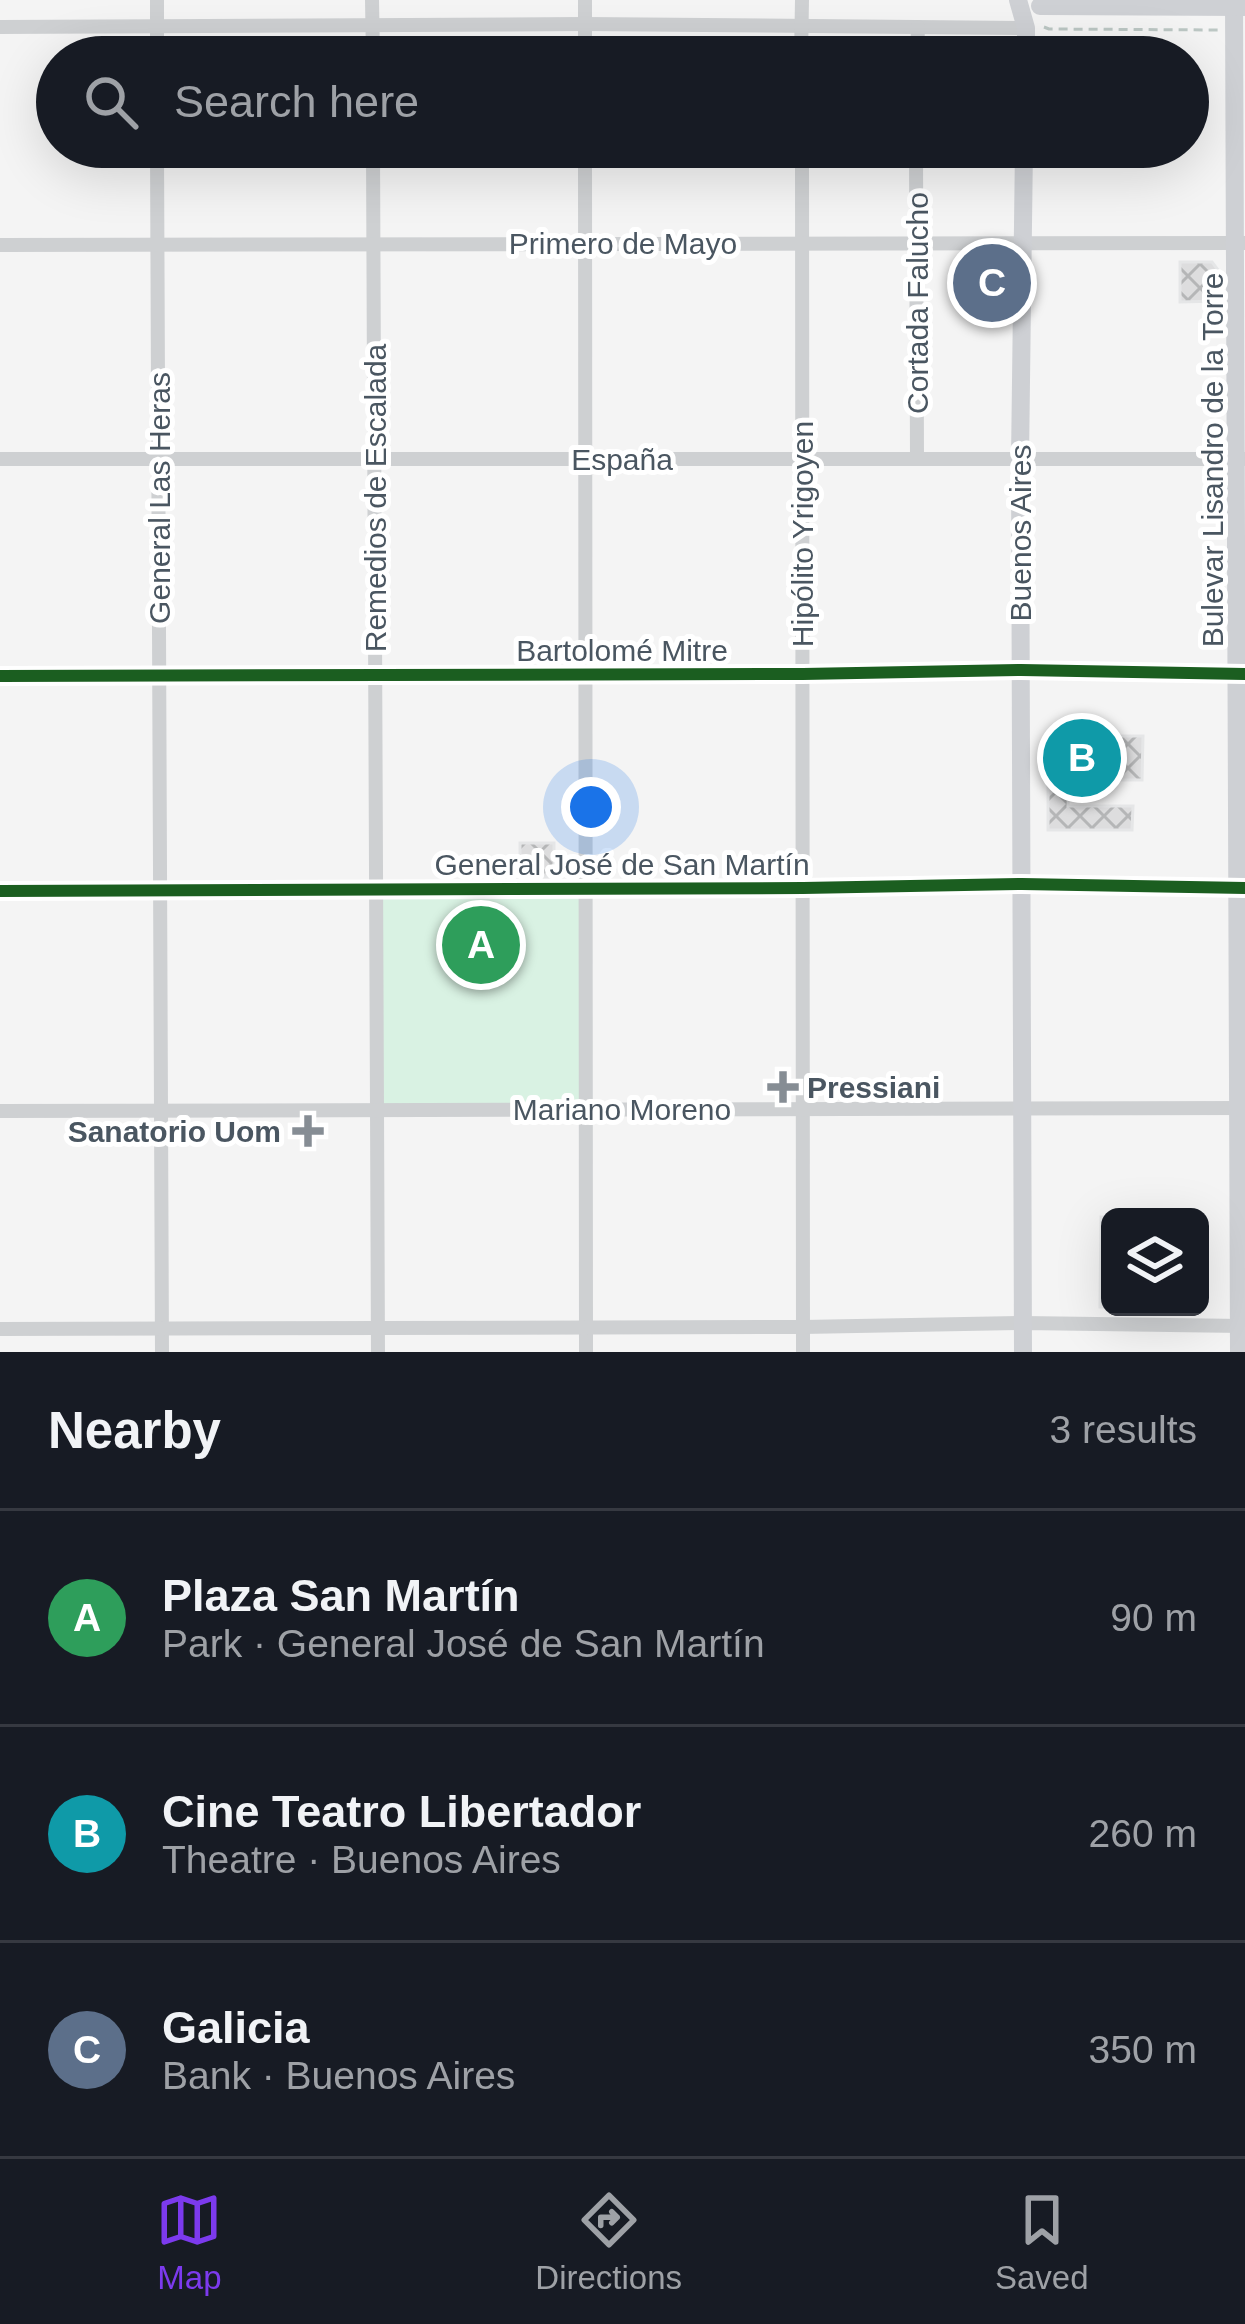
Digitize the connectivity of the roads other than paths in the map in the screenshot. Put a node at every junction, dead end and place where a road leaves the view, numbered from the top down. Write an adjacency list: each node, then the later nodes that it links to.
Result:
1 (157, 0): 9 (street)
2 (372, 0): 12 (street)
3 (585, 0): 8 (street)
4 (802, 0): 10 (street)
5 (1018, 0): 7 (street)
6 (1238, 5): 7 (street); 14 (street, Bulevar Lisandro de la Torre)
7 (1034, 13): 13 (street)
8 (584, 24): 10 (street); 12 (street); 17 (street)
9 (157, 25): 11 (street); 12 (street); 15 (street)
10 (801, 26): 13 (street); 18 (street)
11 (0, 27)
12 (373, 27): 16 (street)
13 (918, 27): 19 (street)
14 (1240, 30): 29 (street, Bulevar Lisandro de la Torre)
15 (157, 36)
16 (373, 36)
17 (584, 36)
18 (801, 36)
19 (918, 36)
20 (158, 168): 30 (street, General Las Heras)
21 (374, 168): 31 (street, Remedios de Escalada)
22 (585, 168): 27 (street)
23 (802, 168): 26 (street, Hipólito Yrigoyen)
24 (916, 168): 32 (street, Cortada Falucho)
25 (1024, 168): 28 (street, Buenos Aires)
26 (802, 242): 27 (street, Primero de Mayo); 32 (street, Primero de Mayo); 36 (street, Hipólito Yrigoyen)
27 (585, 243): 31 (street, Primero de Mayo); 35 (street)
28 (1022, 243): 29 (street, Primero de Mayo); 32 (street, Primero de Mayo); 38 (street, Buenos Aires)
29 (1241, 243): 39 (street, Bulevar Lisandro de la Torre)
30 (158, 244): 31 (street, Primero de Mayo); 33 (street, Primero de Mayo); 40 (street, General Las Heras)
31 (374, 244): 41 (street, Remedios de Escalada)
32 (916, 244): 37 (street, Cortada Falucho)
33 (0, 245)
34 (0, 459): 40 (street, España)
35 (585, 459): 36 (street, España); 41 (street, España); 43 (street)
36 (802, 459): 37 (street, España); 44 (street, Hipólito Yrigoyen)
37 (917, 459): 38 (street, España)
38 (1020, 459): 39 (street, España); 42 (street, Buenos Aires)
39 (1240, 459): 45 (street, Bulevar Lisandro de la Torre)
40 (159, 460): 41 (street, España); 46 (street, General Las Heras)
41 (375, 461): 47 (street, Remedios de Escalada)
42 (1021, 670): 44 (street, Bartolomé Mitre); 45 (street, Bartolomé Mitre); 49 (street, Buenos Aires)
43 (585, 674): 44 (street, Bartolomé Mitre); 47 (street, Bartolomé Mitre); 50 (street)
44 (802, 674): 51 (street, Hipólito Yrigoyen)
45 (1240, 674): 52 (street, Bulevar Lisandro de la Torre)
46 (159, 675): 47 (street, Bartolomé Mitre); 48 (street, Bartolomé Mitre); 53 (street, General Las Heras)
47 (376, 675): 55 (street, Remedios de Escalada)
48 (0, 676)
49 (1022, 884): 51 (street, General José de San Martín); 52 (street, General José de San Martín); 58 (street, Buenos Aires)
50 (585, 888): 51 (street, General José de San Martín); 55 (street, General José de San Martín); 56 (street)
51 (803, 888): 57 (street, Hipólito Yrigoyen)
52 (1241, 888): 59 (street, Bulevar Lisandro de la Torre)
53 (160, 889): 54 (street, General José de San Martín); 55 (street, General José de San Martín); 60 (street, General Las Heras)
54 (0, 890)
55 (377, 890): 61 (street, Remedios de Escalada)
56 (586, 1108): 57 (street, Mariano Moreno); 61 (street, Mariano Moreno); 65 (street)
57 (803, 1108): 58 (street, Mariano Moreno); 66 (street, Hipólito Yrigoyen)
58 (1022, 1108): 59 (street, Mariano Moreno); 63 (street, Buenos Aires)
59 (1242, 1108): 64 (street, Bulevar Lisandro de la Torre)
60 (161, 1109): 61 (street, Mariano Moreno); 62 (street, Mariano Moreno); 67 (street, General Las Heras)
61 (378, 1110): 69 (street, Remedios de Escalada)
62 (0, 1111)
63 (1023, 1323): 64 (street); 66 (street); 74 (street, Buenos Aires)
64 (1242, 1326): 75 (street, Bulevar Lisandro de la Torre)
65 (586, 1327): 66 (street); 69 (street); 72 (street)
66 (803, 1327): 73 (street, Hipólito Yrigoyen)
67 (162, 1328): 68 (street); 69 (street); 70 (street, General Las Heras)
68 (0, 1329)
69 (378, 1329): 71 (street, Remedios de Escalada)
70 (162, 1352)
71 (378, 1352)
72 (586, 1352)
73 (803, 1352)
74 (1023, 1352)
75 (1239, 1352)

